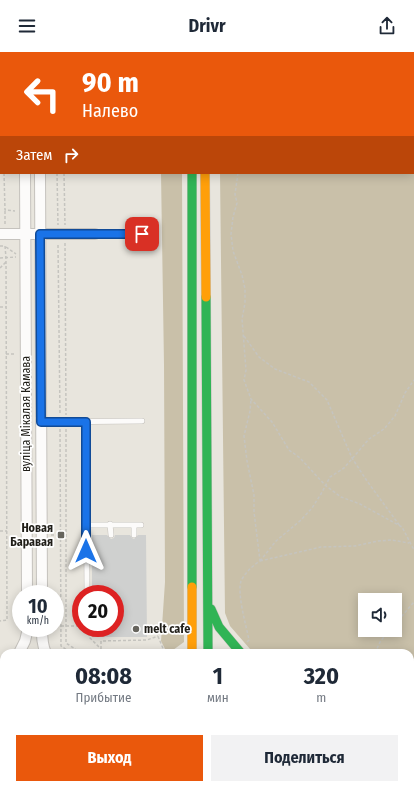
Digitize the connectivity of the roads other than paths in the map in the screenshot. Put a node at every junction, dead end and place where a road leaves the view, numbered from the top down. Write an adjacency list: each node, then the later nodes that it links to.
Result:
1 (25, 174): 6 (street, вуліца Мікалая Камава)
2 (40, 174): 7 (street, вуліца Мікалая Камава)
3 (192, 174): 27 (main road)
4 (205, 174): 22 (main road)
5 (0, 234): 6 (street)
6 (26, 234): 7 (street); 19 (street, вуліца Мікалая Камава)
7 (40, 234): 8 (street); 11 (street, вуліца Мікалая Камава)
8 (96, 234): 9 (lane)
9 (142, 234)
10 (142, 421): 12 (lane)
11 (41, 422): 12 (lane); 20 (street, вуліца Мікалая Камава)
12 (86, 422): 15 (lane)
13 (110, 524): 14 (lane); 15 (lane); 17 (lane)
14 (134, 524): 16 (lane); 18 (lane)
15 (86, 525): 21 (lane)
16 (141, 525)
17 (111, 535)
18 (134, 535)
19 (27, 585)
20 (42, 585)
21 (87, 585)
22 (208, 601): 28 (main road); 29 (main road)
23 (26, 637): 25 (street)
24 (42, 637): 26 (street)
25 (21, 649)
26 (45, 649)
27 (192, 649)
28 (208, 649)
29 (238, 649)

